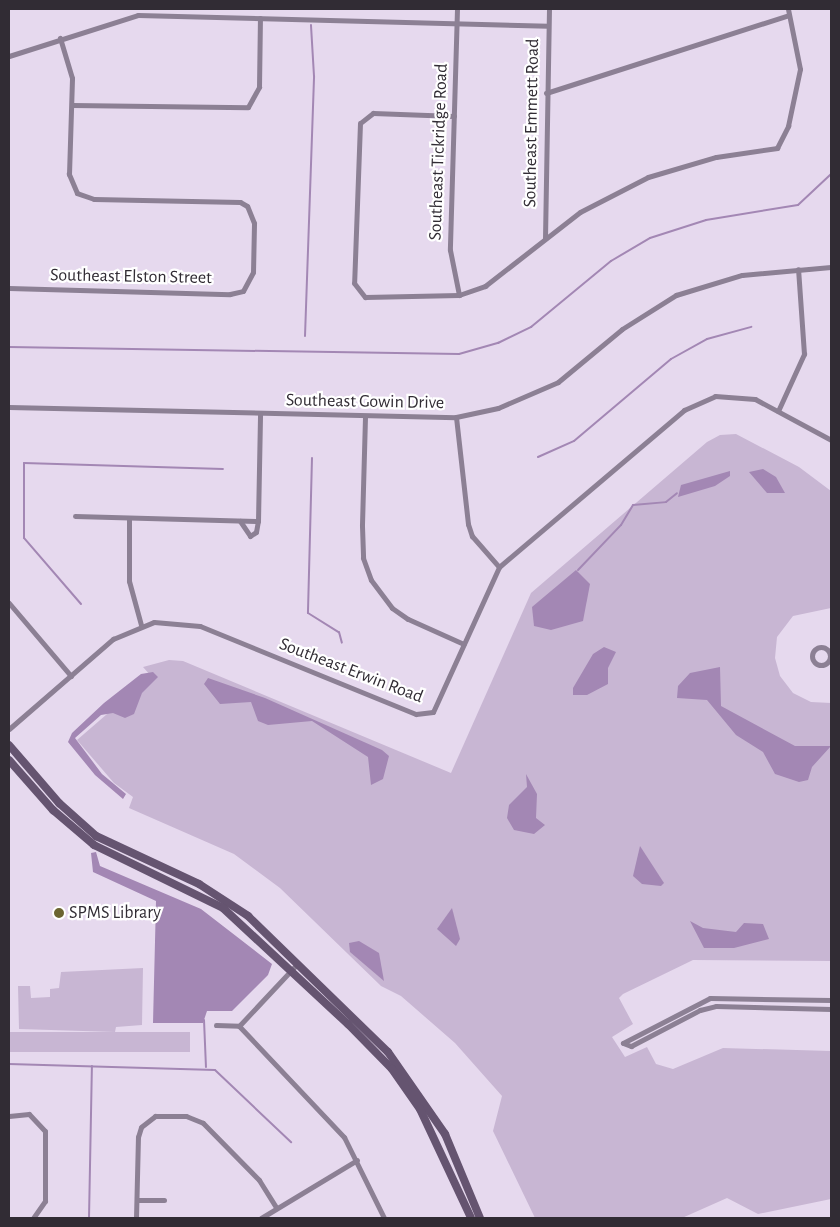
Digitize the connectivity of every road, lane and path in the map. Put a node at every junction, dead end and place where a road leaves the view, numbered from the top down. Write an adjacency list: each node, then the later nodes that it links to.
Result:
1 (457, 9): 6 (street, Southeast Tickridge Road)
2 (549, 9): 7 (street, Southeast Emmett Road)
3 (788, 9): 4 (street)
4 (789, 15): 10 (street); 13 (street)
5 (260, 18): 6 (street); 8 (street); 11 (street)
6 (456, 24): 7 (street); 12 (street, Southeast Tickridge Road)
7 (548, 26): 10 (street, Southeast Emmett Road)
8 (60, 38): 9 (street); 11 (street)
9 (9, 56)
10 (546, 93): 13 (street, Southeast Emmett Road)
11 (72, 105): 16 (street, Southeast Elston Street)
12 (454, 116): 17 (street, Southeast Tickridge Road); 17 (street)
13 (546, 238): 17 (street)
14 (831, 267): 15 (street, Southeast Gowin Drive)
15 (798, 269): 19 (street); 22 (street, Southeast Gowin Drive)
16 (9, 288)
17 (459, 295)
18 (9, 407): 20 (street, Southeast Gowin Drive)
19 (778, 411): 23 (street, Southeast Erwin Road); 28 (street, Southeast Erwin Road)
20 (260, 414): 21 (street, Southeast Gowin Drive); 27 (street)
21 (365, 417): 22 (street, Southeast Gowin Drive); 31 (street)
22 (456, 417): 28 (street)
23 (831, 440)
24 (75, 516): 25 (street)
25 (129, 518): 26 (street); 30 (street)
26 (240, 521): 27 (street); 27 (street)
27 (258, 521)
28 (499, 567): 31 (street, Southeast Erwin Road)
29 (9, 603): 32 (street)
30 (141, 625): 31 (street, Southeast Erwin Road); 32 (street, Southeast Erwin Road)
31 (464, 644)
32 (71, 676): 33 (street, Southeast Erwin Road)
33 (9, 728)
34 (9, 744): 36 (street)
35 (9, 760): 37 (street)
36 (59, 803): 37 (street); 38 (street)
37 (53, 810): 39 (street)
38 (132, 855): 39 (street); 40 (street)
39 (129, 864): 40 (street)
40 (215, 898): 41 (street)
41 (295, 966): 47 (street); 50 (street)
42 (744, 998): 43 (street); 44 (street); 44 (street)
43 (831, 1000)
44 (746, 1007): 45 (street)
45 (831, 1009)
46 (216, 1026): 47 (street)
47 (239, 1026): 49 (street)
48 (9, 1116): 54 (street)
49 (357, 1160): 53 (street); 57 (street)
50 (457, 1176): 58 (street); 59 (street)
51 (137, 1200): 52 (street); 53 (street); 55 (street)
52 (164, 1200)
53 (276, 1207): 56 (street)
54 (33, 1218)
55 (136, 1218)
56 (261, 1218)
57 (384, 1218)
58 (470, 1218)
59 (480, 1218)

